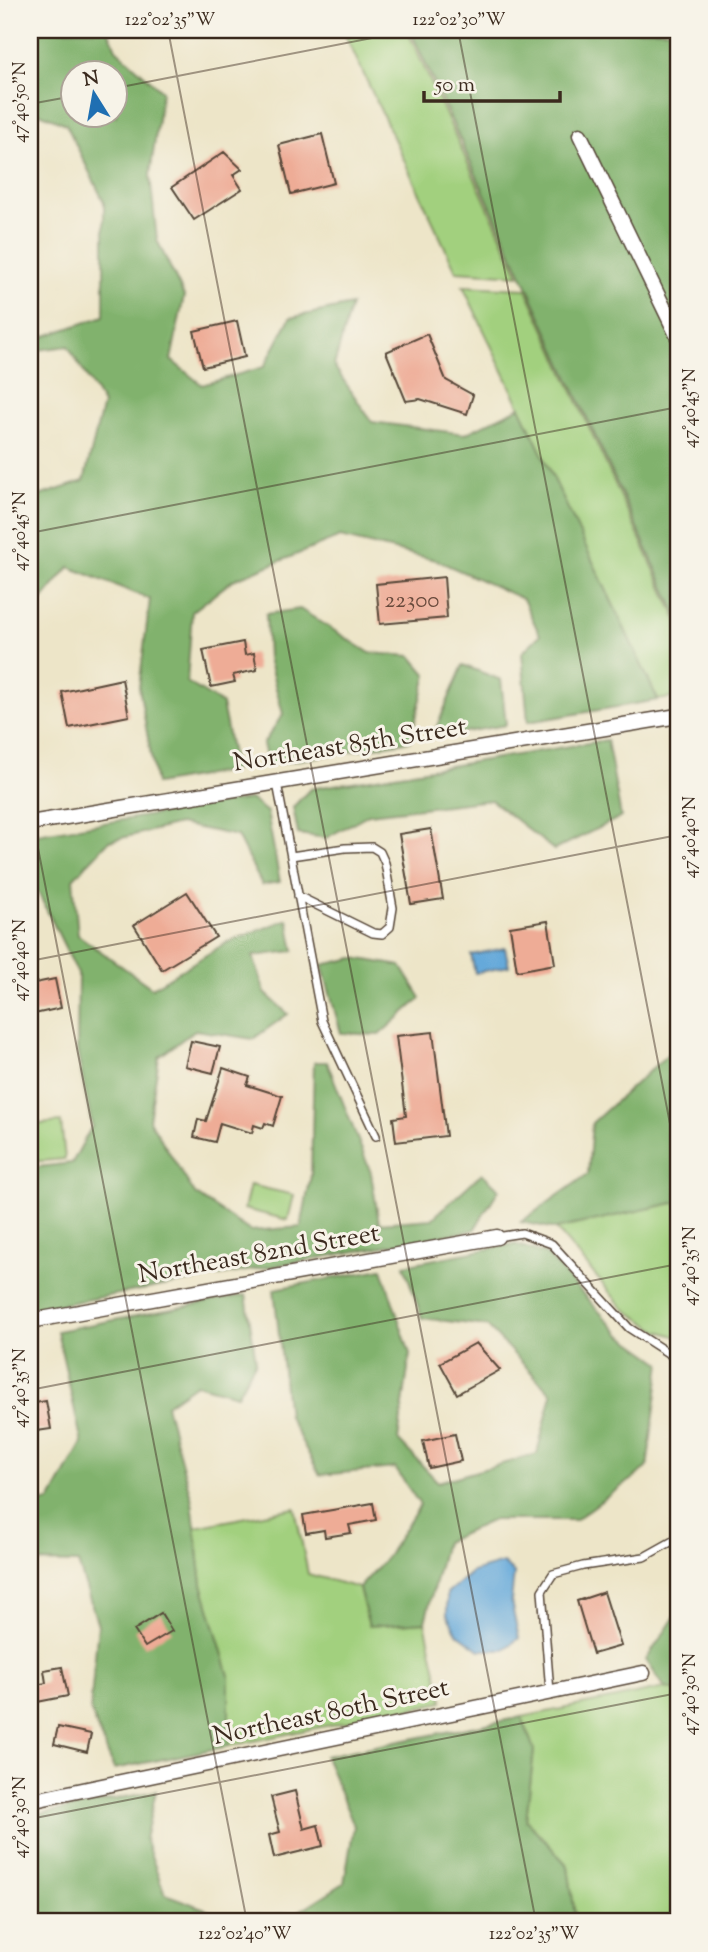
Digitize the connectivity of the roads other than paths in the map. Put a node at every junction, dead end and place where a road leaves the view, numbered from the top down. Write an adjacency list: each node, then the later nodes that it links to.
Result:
1 (580, 135): 2 (street)
2 (678, 337)
3 (678, 716): 4 (street, Northeast 85th Street)
4 (277, 783): 5 (street, Northeast 85th Street); 6 (lane)
5 (30, 823)
6 (291, 856): 7 (lane); 7 (lane)
7 (298, 896): 8 (lane)
8 (376, 1136)
9 (497, 1237): 10 (street, Northeast 82nd Street); 11 (lane)
10 (30, 1321)
11 (677, 1359)
12 (678, 1538): 14 (lane)
13 (643, 1673): 14 (street, Northeast 80th Street)
14 (550, 1692): 15 (street, Northeast 80th Street)
15 (30, 1801)

